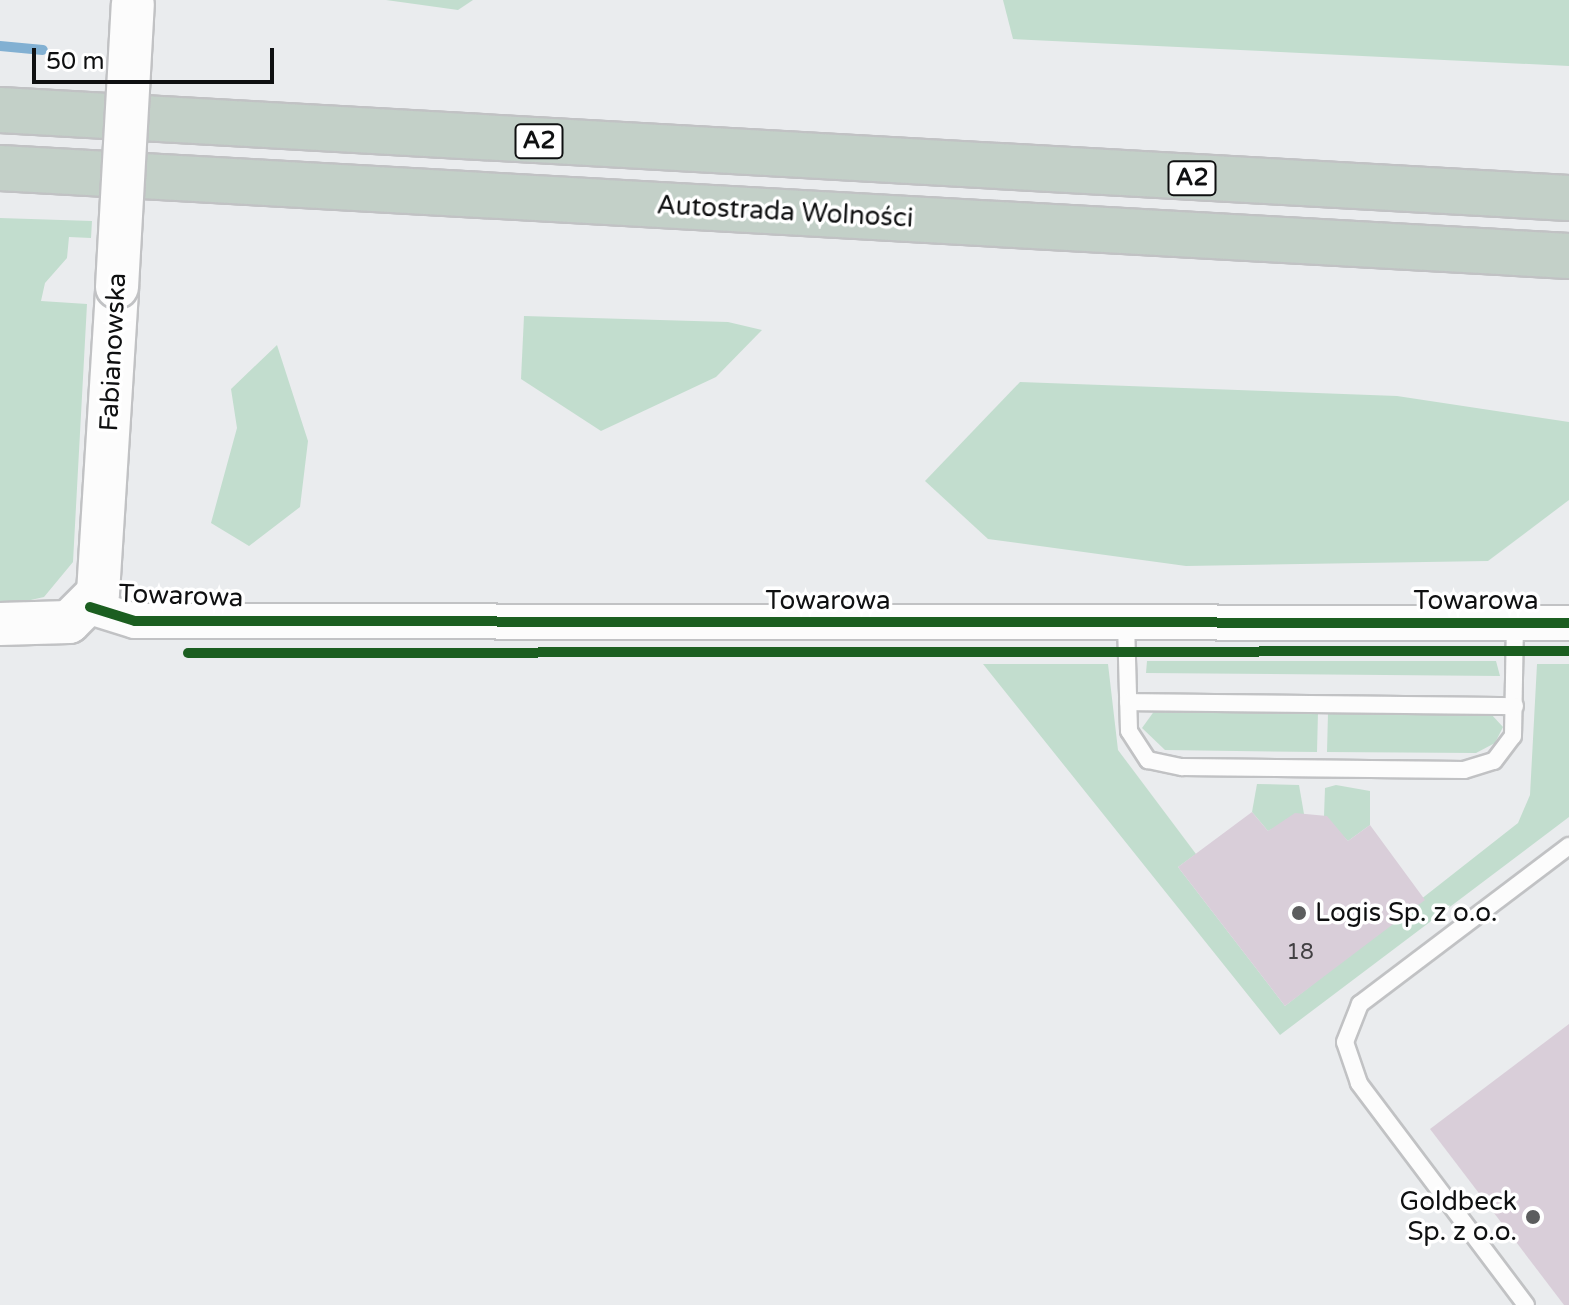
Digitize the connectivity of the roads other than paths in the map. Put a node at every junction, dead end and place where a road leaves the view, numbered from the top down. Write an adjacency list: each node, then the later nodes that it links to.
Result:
1 (133, 2): 6 (street, Fabianowska, bridge)
2 (0, 110): 4 (highway, A2)
3 (0, 168): 5 (highway, Autostrada Wolności / A2)
4 (1569, 198)
5 (1569, 256)
6 (90, 607): 7 (street, Towarowa); 10 (street)
7 (1126, 623): 8 (street, Towarowa); 11 (lane)
8 (1515, 623): 9 (street, Towarowa); 12 (lane)
9 (1569, 623)
10 (0, 624)
11 (1128, 702): 12 (lane); 12 (lane)
12 (1515, 706)
13 (1569, 846): 14 (lane)
14 (1526, 1305)

